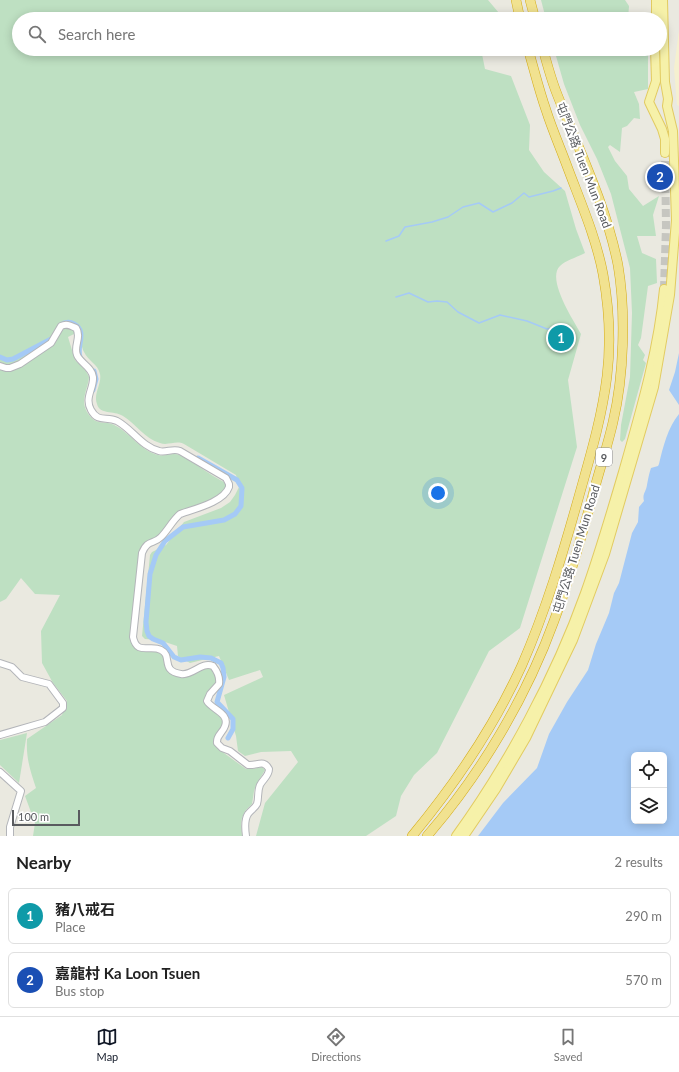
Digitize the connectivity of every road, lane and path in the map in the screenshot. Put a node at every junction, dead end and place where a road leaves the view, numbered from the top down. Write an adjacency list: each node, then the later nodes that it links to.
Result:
1 (516, 0): 5 (highway)
2 (530, 0): 6 (highway)
3 (656, 0): 7 (main road)
4 (663, 0): 8 (main road)
5 (519, 12)
6 (533, 12)
7 (656, 12)
8 (663, 12)
9 (530, 56): 26 (highway, 屯門公路 Tuen Mun Road / 9)
10 (545, 56): 27 (highway, 屯門公路 Tuen Mun Road / 9)
11 (655, 56): 13 (main road)
12 (665, 56): 14 (main road)
13 (652, 93): 14 (main road); 16 (main road)
14 (667, 96): 15 (main road)
15 (667, 106): 16 (main road); 20 (main road)
16 (652, 108): 17 (main road)
17 (665, 153)
18 (664, 289): 20 (main road)
19 (0, 366): 25 (street)
20 (634, 447): 28 (main road); 29 (main road)
21 (0, 663): 22 (street)
22 (0, 735)
23 (0, 772): 24 (street)
24 (10, 836)
25 (246, 836)
26 (412, 836)
27 (427, 836)
28 (456, 836)
29 (464, 836)

